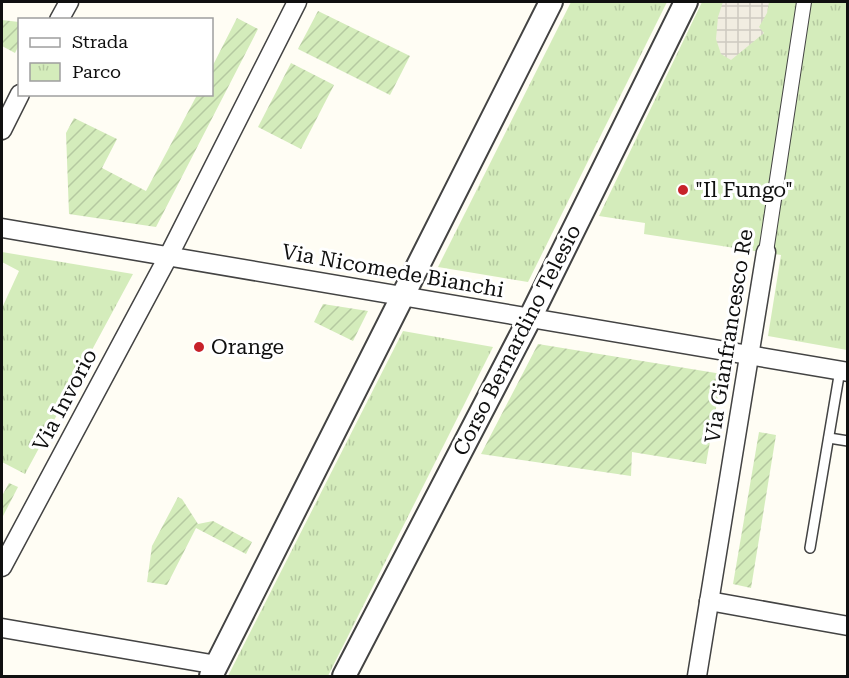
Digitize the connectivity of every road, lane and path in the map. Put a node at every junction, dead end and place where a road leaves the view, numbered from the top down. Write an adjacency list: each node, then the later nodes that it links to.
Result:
1 (69, 2): 6 (street)
2 (297, 2): 11 (street, Via Invorio)
3 (550, 2): 12 (street)
4 (686, 2): 13 (street, Corso Bernardino Telesio)
5 (804, 2): 10 (street, Via Gianfrancesco Re)
6 (60, 18)
7 (19, 96): 8 (street)
8 (2, 130)
9 (2, 228): 11 (street, Via Nicomede Bianchi)
10 (766, 252): 14 (street, Via Gianfrancesco Re)
11 (169, 255): 12 (street, Via Nicomede Bianchi); 19 (street, Via Invorio)
12 (403, 295): 13 (street, Via Nicomede Bianchi); 23 (street)
13 (530, 318): 14 (street, Via Nicomede Bianchi); 24 (street, Corso Bernardino Telesio)
14 (749, 355): 15 (street, Via Nicomede Bianchi); 20 (street, Via Gianfrancesco Re)
15 (844, 371): 16 (lane)
16 (829, 438): 17 (lane); 18 (lane)
17 (848, 441)
18 (810, 548)
19 (2, 567)
20 (709, 601): 21 (street); 25 (street, Via Gianfrancesco Re)
21 (848, 626)
22 (2, 628): 23 (street)
23 (214, 671)
24 (344, 676)
25 (697, 676)

